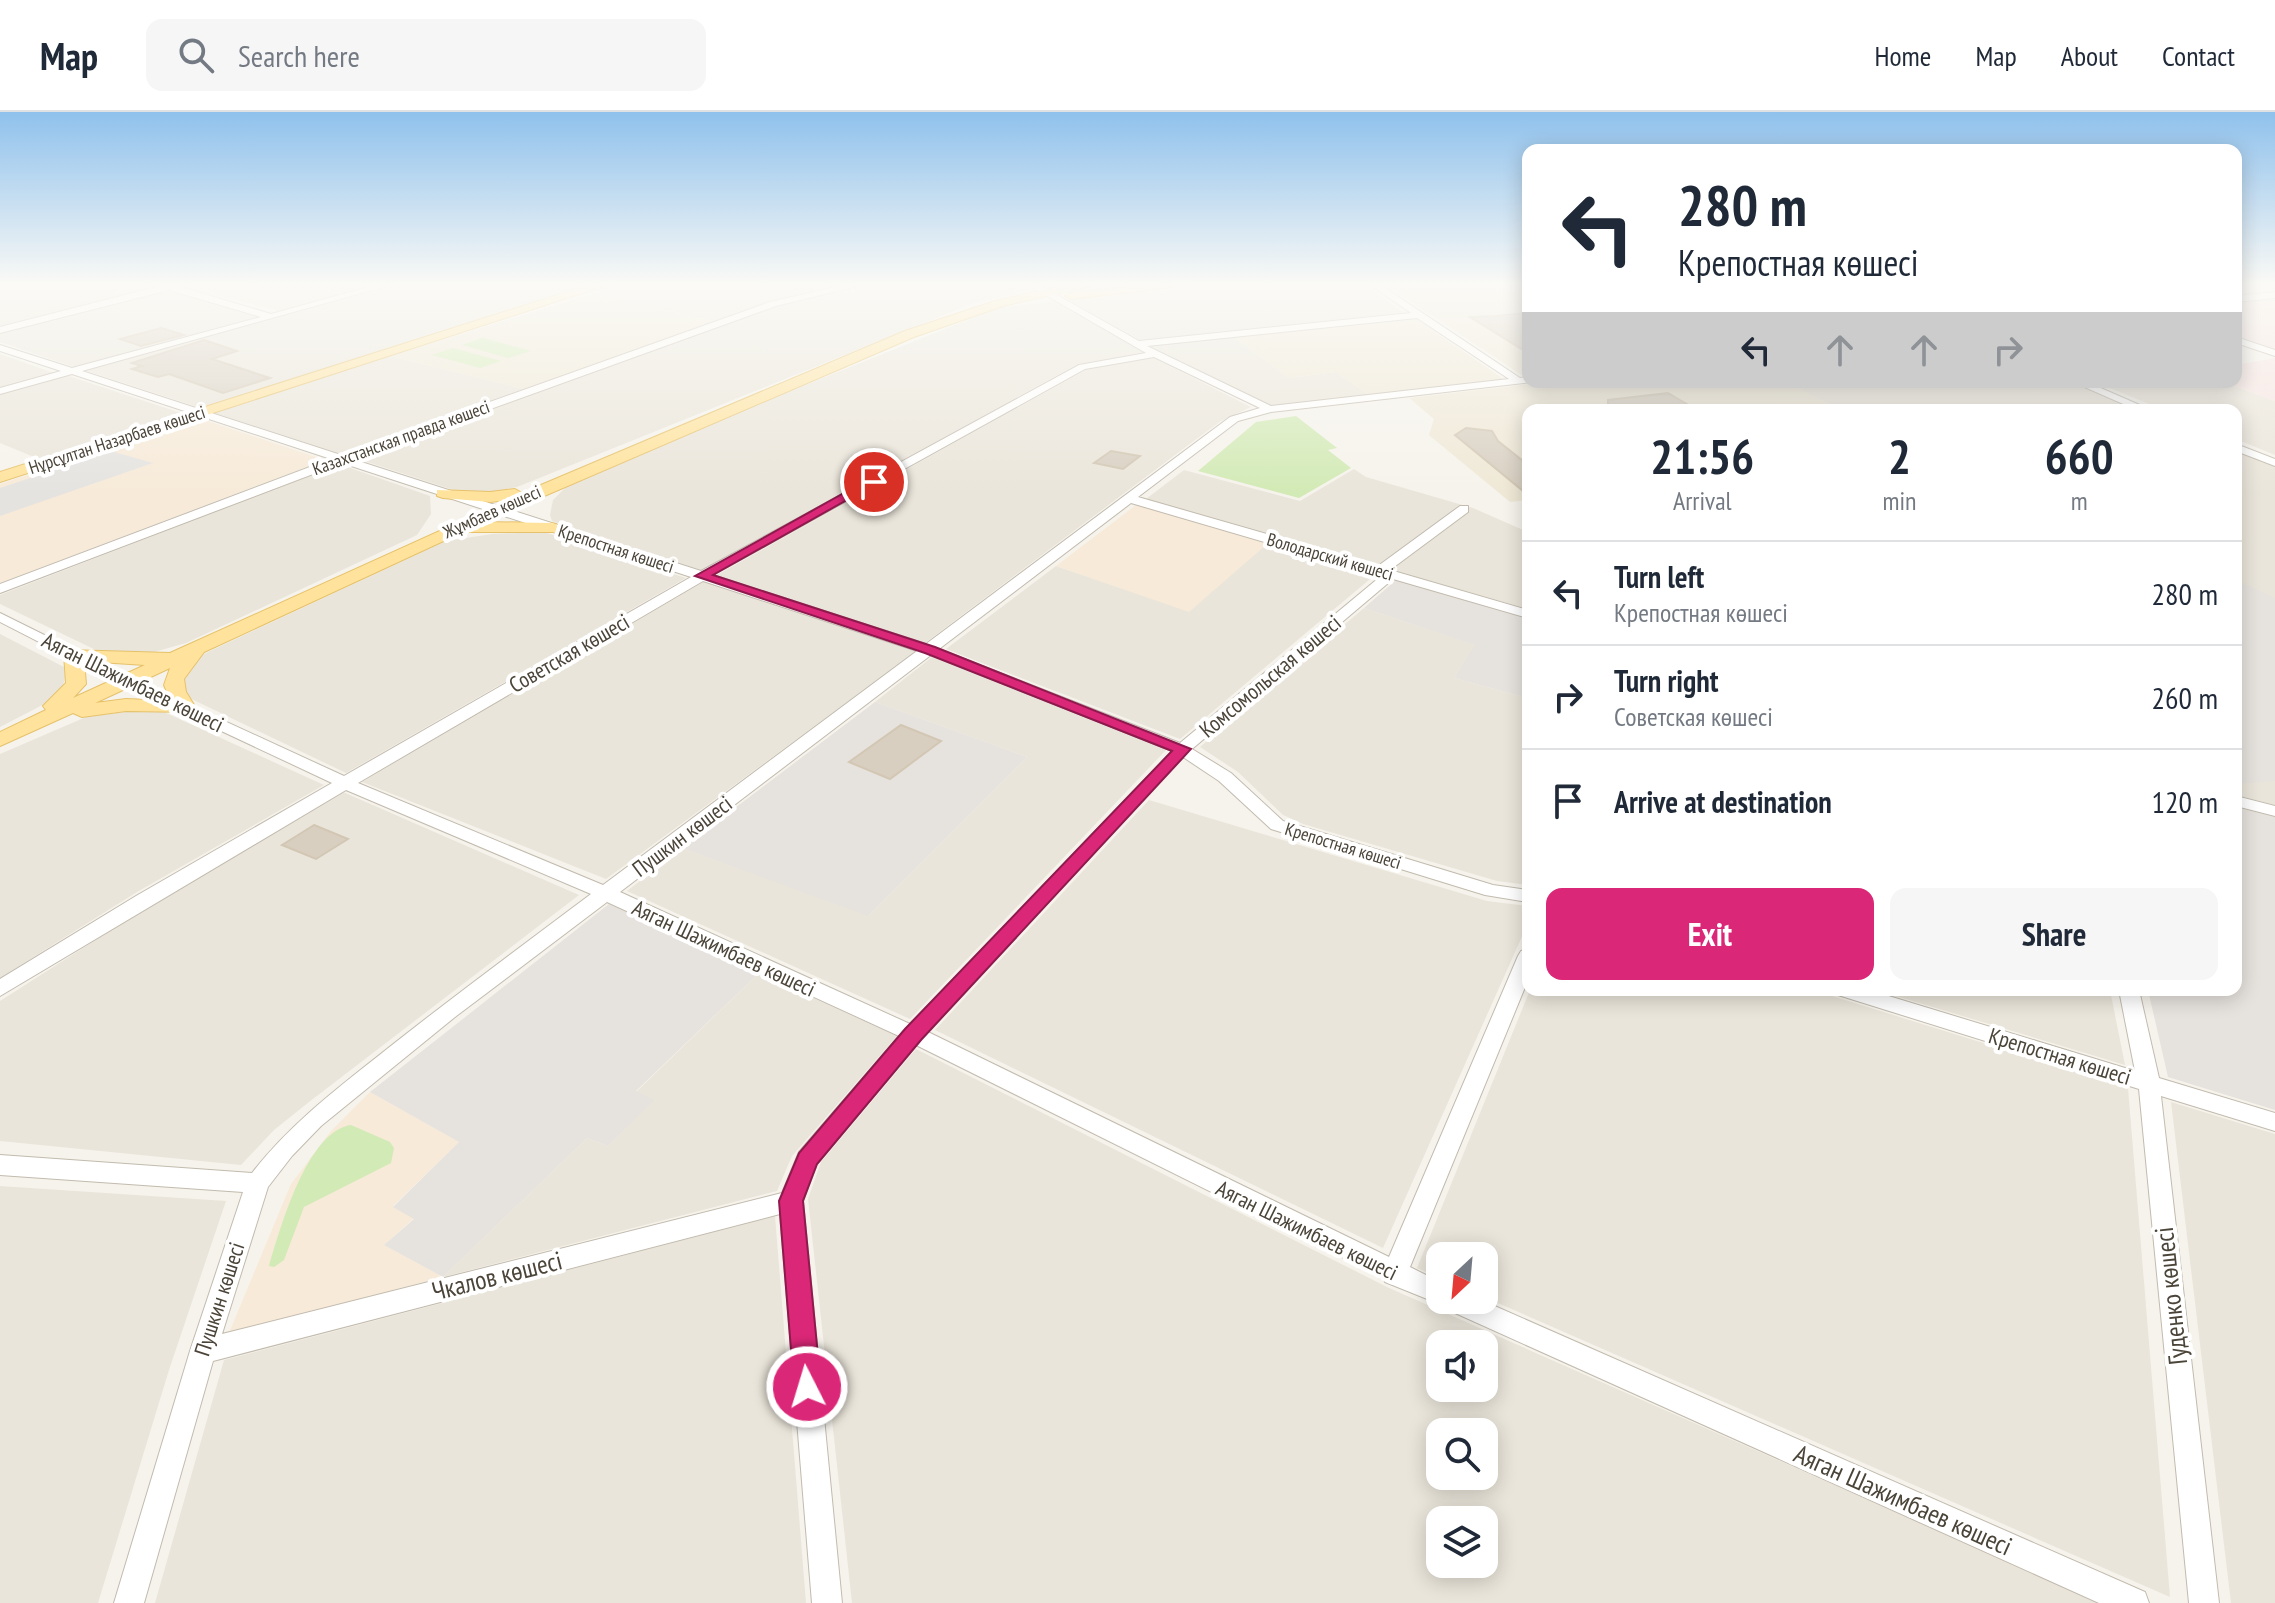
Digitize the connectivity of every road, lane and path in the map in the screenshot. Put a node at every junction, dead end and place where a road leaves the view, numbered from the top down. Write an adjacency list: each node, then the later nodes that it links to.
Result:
1 (23, 356): 9 (street, Крепостная көшесі)
2 (128, 356): 9 (street)
3 (380, 356): 16 (main road, Нұрсұлтан Назарбаев көшесі)
4 (629, 356): 18 (street, Казахстанская правда көшесі)
5 (863, 356): 21 (main road, Жұмбаев көшесі)
6 (1146, 356): 29 (street, Советская көшесі)
7 (1158, 356): 15 (street)
8 (1483, 356): 10 (street)
9 (70, 371): 13 (street); 16 (street, Крепостная көшесі)
10 (1522, 380)
11 (1522, 381): 15 (street, Пушкин көшесі)
12 (2093, 388): 14 (street)
13 (0, 391)
14 (2131, 404)
15 (1270, 409): 23 (street, Пушкин көшесі)
16 (199, 413): 18 (street, Крепостная көшесі); 20 (main road, Нұрсұлтан Назарбаев көшесі)
17 (2242, 449): 19 (street)
18 (341, 459): 22 (street, Крепостная көшесі); 30 (street, Казахстанская правда көшесі)
19 (2275, 463)
20 (0, 477)
21 (552, 485): 22 (main road); 24 (main road, Жұмбаев көшесі); 26 (main road)
22 (443, 493): 24 (street, Крепостная көшесі); 27 (main road)
23 (1131, 499): 28 (street, Володарский көшесі); 34 (street, Пушкин көшесі)
24 (494, 509): 26 (street, Крепостная көшесі); 27 (main road, Жұмбаев көшесі)
25 (1464, 509): 28 (street, Комсомольская көшесі)
26 (550, 528): 27 (main road); 29 (street, Крепостная көшесі)
27 (425, 541): 33 (main road, Жұмбаев көшесі)
28 (1385, 573): 31 (street, Володарский көшесі); 39 (street, Комсомольская көшесі)
29 (702, 576): 34 (street, Крепостная көшесі); 40 (street, Советская көшесі)
30 (0, 589)
31 (1522, 612)
32 (0, 617): 35 (street, Аяган Шажимбаев көшесі)
33 (213, 640): 35 (main road); 36 (main road, Жұмбаев көшесі); 37 (main road)
34 (930, 650): 39 (street, Крепостная көшесі); 43 (street, Пушкин көшесі)
35 (74, 654): 36 (street, Аяган Шажимбаев көшесі); 38 (main road)
36 (126, 681): 37 (street, Аяган Шажимбаев көшесі); 38 (main road, Жұмбаев көшесі)
37 (186, 708): 38 (main road); 40 (street, Аяган Шажимбаев көшесі)
38 (9, 735)
39 (1182, 749): 44 (street, Крепостная көшесі); 49 (street, Комсомольская көшесі)
40 (345, 783): 43 (street, Аяган Шажимбаев көшесі); 46 (street, Советская көшесі)
41 (2242, 803): 42 (street)
42 (2275, 811)
43 (605, 893): 49 (street, Аяган Шажимбаев көшесі); 53 (street, Пушкин көшесі)
44 (1522, 895)
45 (1522, 970): 55 (street)
46 (0, 989)
47 (1864, 996): 50 (street, Крепостная көшесі)
48 (2130, 996): 50 (street, Гуденко көшесі)
49 (913, 1034): 54 (street, Комсомольская көшесі); 55 (street, Аяган Шажимбаев көшесі)
50 (2149, 1084): 51 (street, Крепостная көшесі); 62 (street, Гуденко көшесі)
51 (2275, 1122)
52 (0, 1165): 53 (street)
53 (258, 1183): 58 (street, Пушкин көшесі)
54 (791, 1201): 58 (street, Чкалов көшесі); 60 (street, Комсомольская көшесі)
55 (1394, 1274): 56 (street, Аяган Шажимбаев көшесі)
56 (1426, 1288)
57 (1484, 1314): 61 (street, Аяган Шажимбаев көшесі)
58 (203, 1351): 59 (street, Пушкин көшесі)
59 (129, 1603)
60 (827, 1603)
61 (2134, 1603)
62 (2204, 1603)

